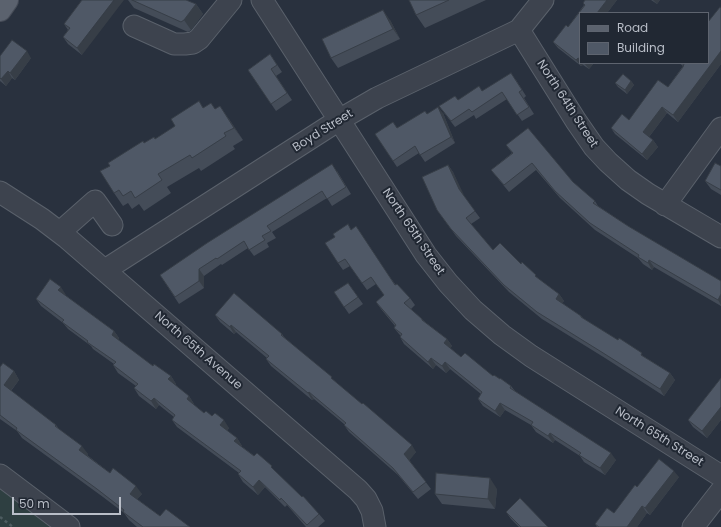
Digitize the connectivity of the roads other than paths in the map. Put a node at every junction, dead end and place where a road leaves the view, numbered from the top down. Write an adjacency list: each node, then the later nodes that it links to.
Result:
1 (7, 0): 5 (main road)
2 (231, 0): 6 (street)
3 (262, 0): 8 (street, North 65th Street)
4 (543, 0): 7 (street, Boyd Street)
5 (0, 10)
6 (134, 26)
7 (519, 30): 8 (street, Boyd Street); 11 (street, North 64th Street)
8 (339, 120): 15 (street, Boyd Street); 17 (street, North 65th Street)
9 (721, 128): 11 (street)
10 (0, 192): 13 (street, North 65th Avenue)
11 (665, 205): 14 (street, North 64th Street)
12 (112, 225): 13 (street)
13 (60, 232): 15 (street, North 65th Avenue)
14 (721, 237)
15 (104, 270): 20 (street, North 65th Avenue)
16 (0, 475): 19 (street)
17 (721, 476)
18 (721, 491): 21 (street)
19 (69, 527)
20 (375, 527)
21 (693, 527)

